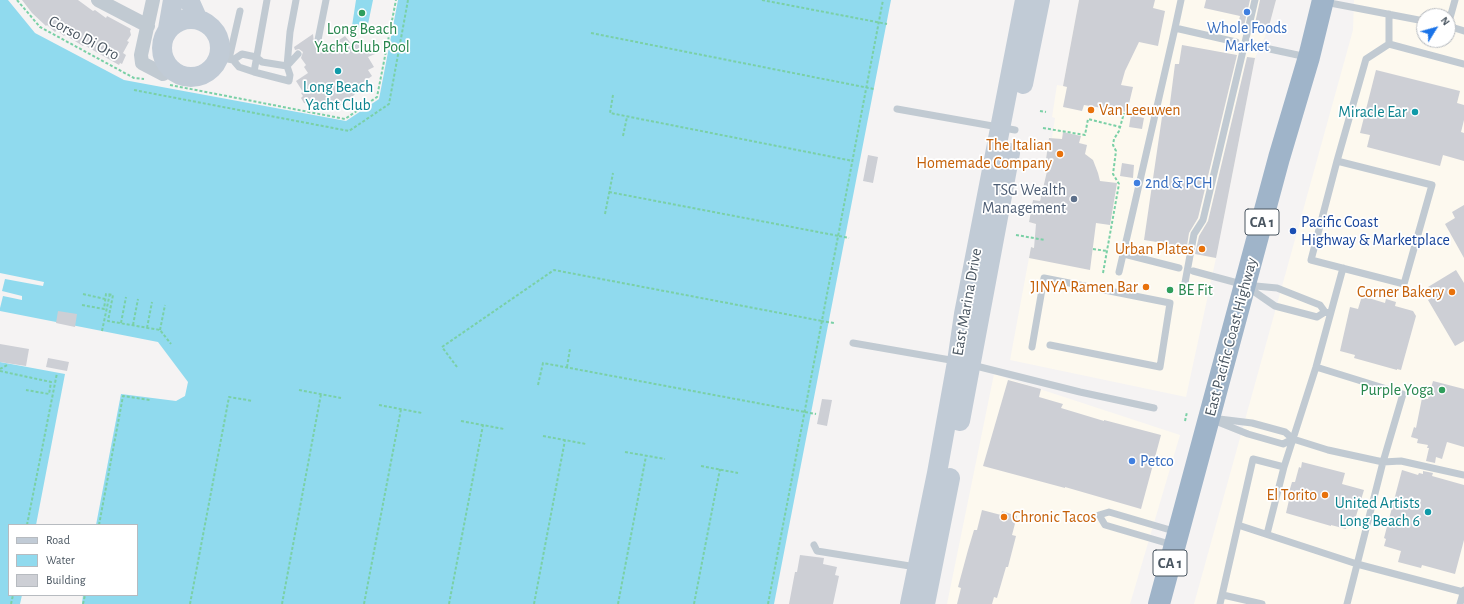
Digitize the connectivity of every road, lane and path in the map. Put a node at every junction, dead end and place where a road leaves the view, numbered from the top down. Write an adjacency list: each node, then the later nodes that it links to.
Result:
1 (17, 0): 39 (path, Corso Di Oro)
2 (98, 0): 23 (street)
3 (153, 0): 23 (street)
4 (173, 0): 25 (main road)
5 (189, 0): 20 (main road)
6 (267, 0): 32 (lane)
7 (296, 0): 36 (lane)
8 (326, 0): 27 (lane)
9 (408, 0): 42 (path)
10 (762, 0): 21 (path)
11 (883, 0): 21 (path)
12 (1025, 0): 51 (main road, East Marina Drive)
13 (1040, 0): 51 (main road, East Marina Drive)
14 (1181, 0): 24 (lane)
15 (1254, 0): 72 (lane)
16 (1323, 1): 18 (lane); 33 (highway, East Pacific Coast Highway / CA 1)
17 (240, 10): 34 (lane)
18 (1388, 14): 19 (lane); 29 (lane)
19 (1416, 19)
20 (198, 20): 25 (main road); 34 (main road)
21 (879, 22): 22 (path); 40 (path)
22 (887, 24)
23 (148, 26): 37 (street)
24 (1175, 28): 28 (lane); 65 (lane)
25 (168, 29): 37 (main road)
26 (591, 33): 40 (path)
27 (318, 40)
28 (1236, 42)
29 (1389, 44): 35 (lane); 54 (lane)
30 (1251, 45): 33 (lane)
31 (298, 54): 36 (lane)
32 (256, 57): 34 (lane); 36 (lane); 38 (lane)
33 (1309, 57): 71 (highway, East Pacific Coast Highway / CA 1)
34 (227, 59): 37 (main road); 38 (lane)
35 (1464, 64)
36 (287, 66): 38 (lane)
37 (171, 69)
38 (254, 72)
39 (128, 74)
40 (867, 87): 41 (path); 53 (path)
41 (874, 88)
42 (134, 90)
43 (613, 95): 48 (path)
44 (897, 109): 51 (lane)
45 (1040, 111): 46 (path)
46 (1046, 112)
47 (1124, 113): 49 (path)
48 (627, 117): 52 (path); 53 (path)
49 (1120, 127): 50 (path); 64 (path)
50 (1043, 128)
51 (1008, 129): 95 (main road, East Marina Drive)
52 (624, 136)
53 (853, 161): 60 (path)
54 (1337, 161): 67 (lane); 67 (lane)
55 (612, 173): 56 (path)
56 (609, 192): 57 (path); 58 (path)
57 (605, 214)
58 (831, 234): 60 (path); 61 (path)
59 (1016, 235): 62 (path)
60 (839, 236): 83 (path)
61 (849, 238)
62 (1045, 240)
63 (1093, 249): 64 (path)
64 (1107, 251): 70 (path)
65 (1124, 254): 66 (lane); 69 (lane)
66 (1179, 268)
67 (1343, 268): 81 (lane)
68 (1193, 271): 71 (lane)
69 (1119, 272)
70 (1103, 273)
71 (1245, 285): 81 (lane); 81 (lane); 117 (highway, East Pacific Coast Highway / CA 1)
72 (1184, 288)
73 (83, 294): 76 (path)
74 (110, 294): 76 (path); 84 (path); 89 (path)
75 (126, 297): 84 (path)
76 (105, 298): 79 (path)
77 (138, 299): 86 (path)
78 (152, 302): 87 (path)
79 (82, 305)
80 (165, 305): 88 (path)
81 (1328, 312): 98 (lane)
82 (812, 319): 83 (path); 85 (path); 97 (path)
83 (822, 321): 113 (path)
84 (121, 323): 86 (path)
85 (834, 323)
86 (133, 326): 87 (path)
87 (147, 328): 88 (path)
88 (160, 330): 91 (path)
89 (102, 331)
90 (853, 343): 95 (lane)
91 (171, 344)
92 (1050, 345): 93 (lane)
93 (1032, 347)
94 (570, 349): 99 (path)
95 (964, 363): 110 (lane); 142 (main road, East Marina Drive)
96 (7, 365): 100 (path)
97 (457, 367)
98 (1316, 367): 123 (lane); 129 (lane)
99 (567, 368): 102 (path); 112 (path)
100 (0, 370): 103 (path)
101 (57, 373): 135 (path)
102 (538, 385)
103 (26, 390)
104 (299, 390): 105 (path)
105 (321, 394): 106 (path); 146 (path)
106 (341, 398)
107 (150, 400): 136 (path)
108 (253, 400): 145 (path)
109 (380, 405): 111 (path)
110 (1154, 408)
111 (401, 409): 115 (path); 147 (path)
112 (796, 410): 113 (path); 116 (path)
113 (805, 412): 152 (path)
114 (1187, 412): 118 (path)
115 (422, 413)
116 (816, 414)
117 (1210, 418): 123 (lane); 123 (lane); 139 (highway, East Pacific Coast Highway / CA 1)
118 (1185, 420)
119 (460, 421): 120 (path)
120 (483, 425): 121 (path); 148 (path)
121 (504, 429)
122 (543, 436): 124 (path)
123 (1293, 439): 129 (lane); 131 (lane)
124 (565, 440): 125 (path); 149 (path)
125 (586, 444)
126 (625, 452): 127 (path)
127 (646, 456): 128 (path); 150 (path)
128 (665, 459)
129 (1383, 462): 134 (lane); 141 (lane)
130 (701, 466): 132 (path)
131 (1284, 467): 137 (lane); 138 (lane)
132 (720, 469): 133 (path); 151 (path)
133 (738, 473)
134 (1464, 475)
135 (27, 524)
136 (98, 524)
137 (1238, 525): 138 (lane); 144 (lane)
138 (1267, 534): 141 (lane)
139 (1177, 539): 139 (lane); 155 (highway, East Pacific Coast Highway / CA 1)
140 (814, 545): 142 (lane)
141 (1357, 564): 143 (lane); 158 (lane)
142 (924, 569): 153 (main road, East Marina Drive); 154 (main road, East Marina Drive)
143 (1464, 591): 159 (lane)
144 (1223, 595): 156 (lane); 157 (lane)
145 (190, 604)
146 (282, 604)
147 (364, 604)
148 (449, 604)
149 (534, 604)
150 (618, 604)
151 (694, 604)
152 (768, 604)
153 (910, 604)
154 (925, 604)
155 (1159, 604)
156 (1220, 604)
157 (1262, 604)
158 (1347, 604)
159 (1460, 604)

